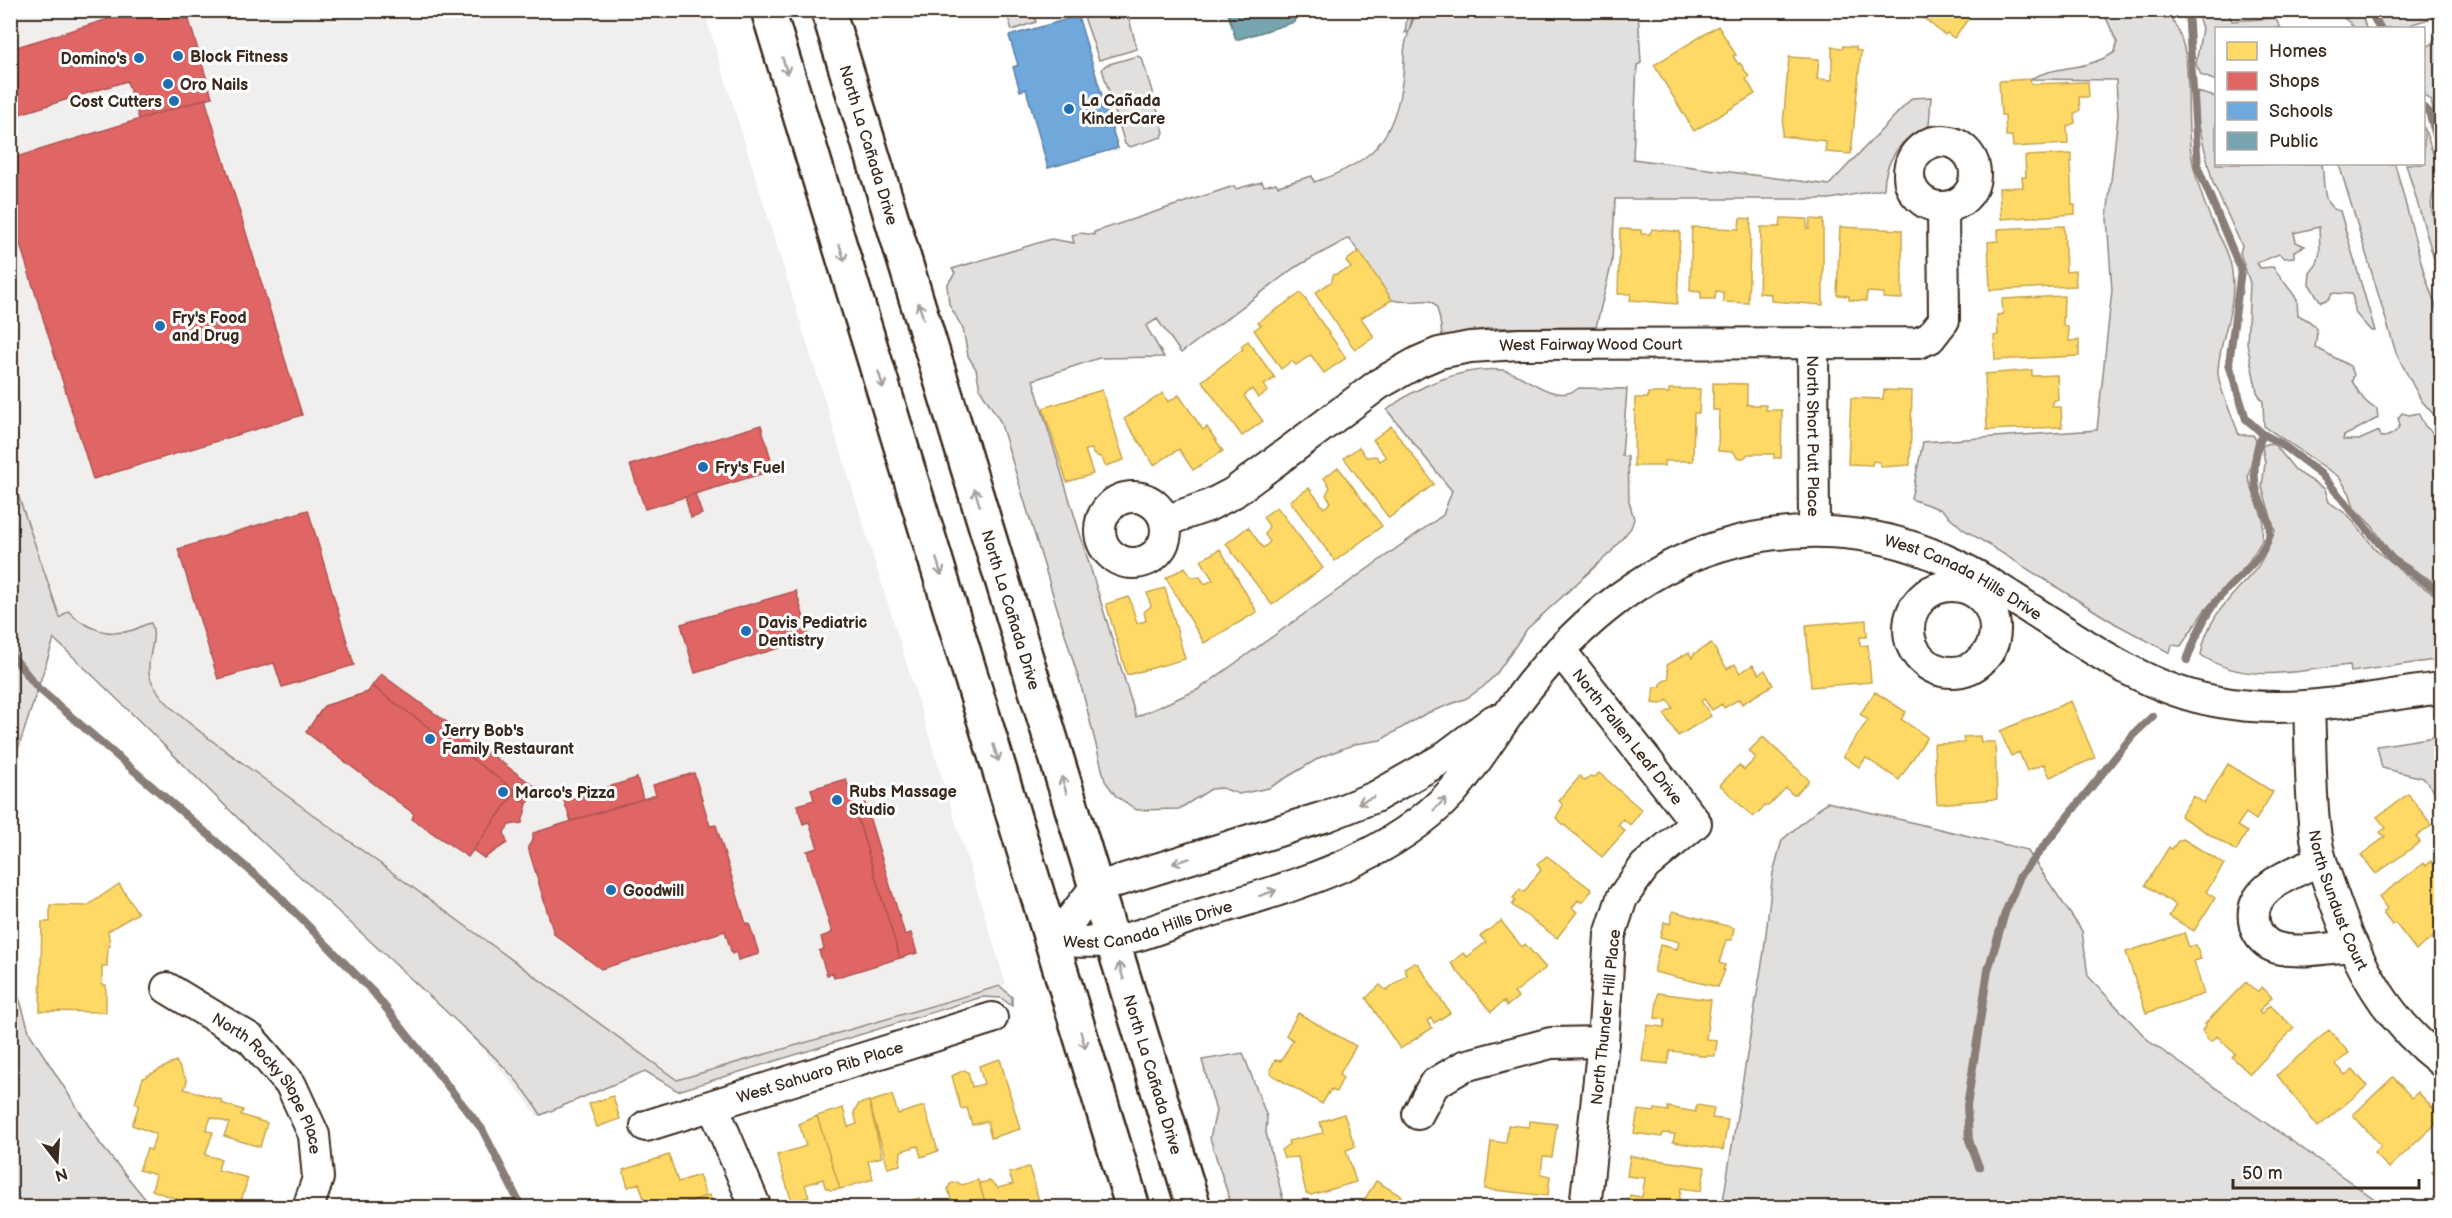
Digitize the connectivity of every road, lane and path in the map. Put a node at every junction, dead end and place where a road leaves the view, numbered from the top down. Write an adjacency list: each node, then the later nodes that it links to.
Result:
1 (768, 10): 14 (main road, one-way to 14)
2 (828, 10): 13 (main road, North La Cañada Drive, one-way to 2)
3 (1943, 208): 4 (street, West Fairway Wood Court)
4 (1813, 343): 5 (street, West Fairway Wood Court); 6 (street, North Short Putt Place)
5 (1165, 521)
6 (1814, 530): 7 (street, West Canada Hills Drive); 10 (street, West Canada Hills Drive)
7 (1560, 650): 9 (street, West Canada Hills Drive); 11 (street, North Fallen Leaf Drive)
8 (2442, 688): 10 (street, West Canada Hills Drive)
9 (1520, 699): 13 (street, West Canada Hills Drive, one-way to 13); 15 (street, West Canada Hills Drive, one-way to 9)
10 (2308, 708): 12 (street, North Sundust Court)
11 (1696, 823): 19 (street, North Thunder Hill Place)
12 (2320, 860): 16 (street, North Sundust Court); 16 (street)
13 (1095, 888): 14 (street, West Canada Hills Drive); 15 (main road, North La Cañada Drive)
14 (1053, 941): 15 (street, West Canada Hills Drive); 24 (main road, one-way to 24)
15 (1112, 941): 27 (main road, North La Cañada Drive, one-way to 15)
16 (2350, 946): 20 (street, North Sundust Court)
17 (167, 988): 25 (street, North Rocky Slope Place)
18 (992, 1018): 21 (street, West Sahuaro Rib Place)
19 (1603, 1042): 22 (street); 28 (street, North Thunder Hill Place)
20 (2442, 1062)
21 (713, 1106): 23 (street, West Sahuaro Rib Place); 26 (street)
22 (1418, 1114)
23 (646, 1126)
24 (1132, 1207)
25 (308, 1208)
26 (756, 1208)
27 (1194, 1208)
28 (1585, 1208)

